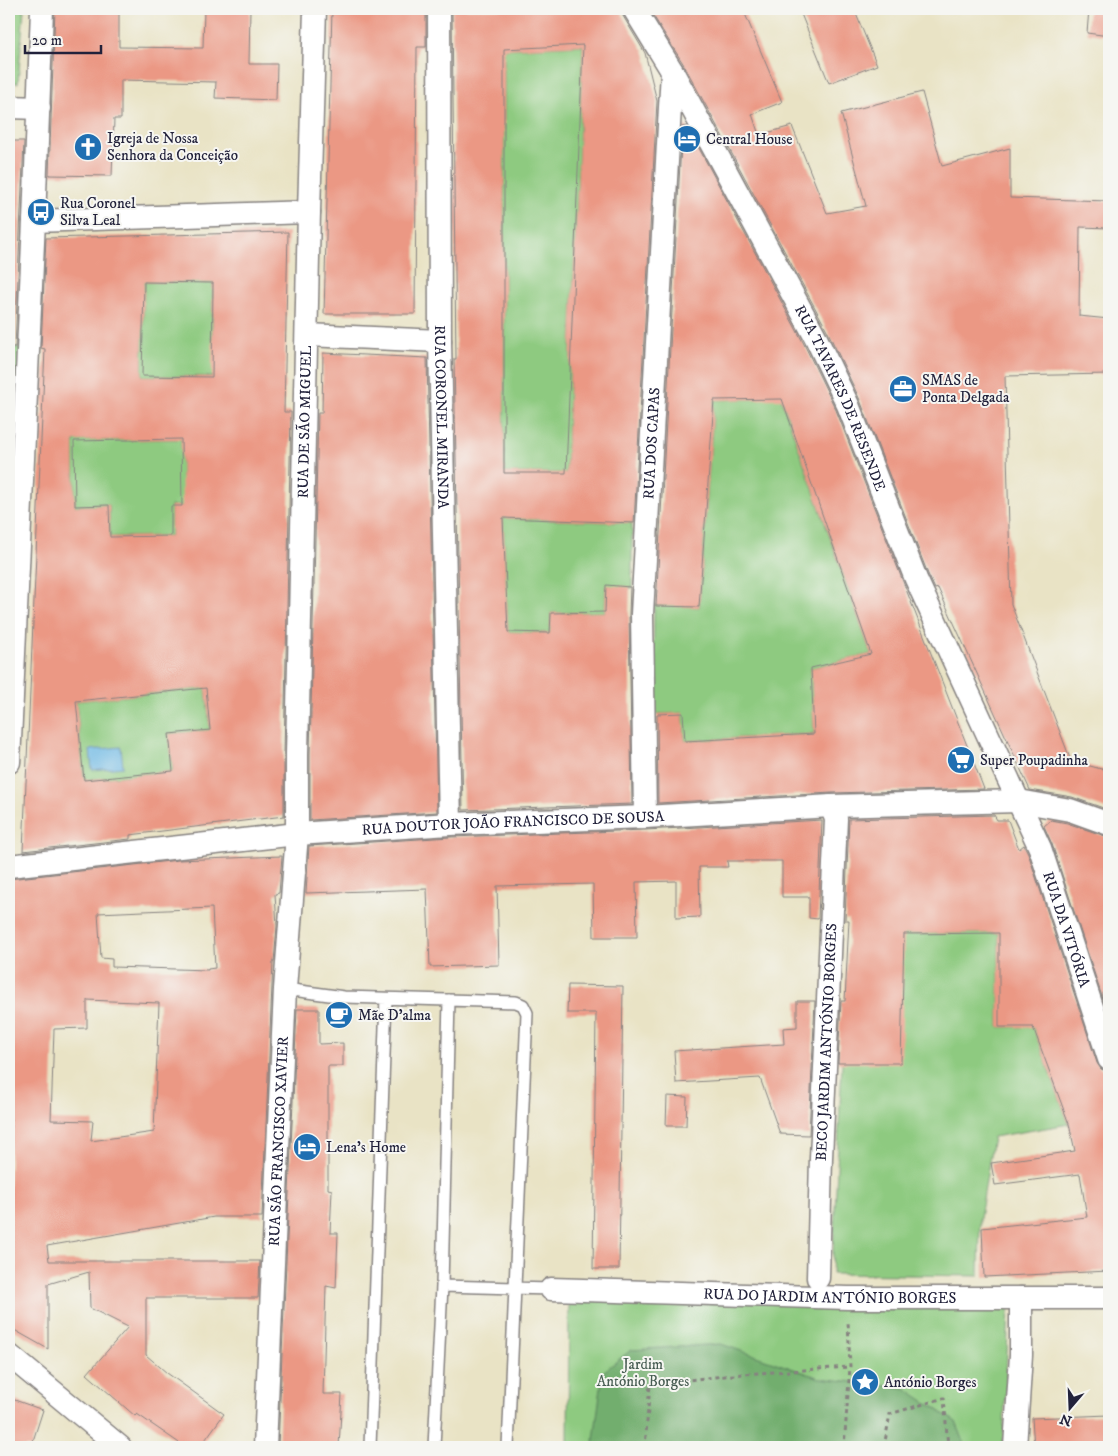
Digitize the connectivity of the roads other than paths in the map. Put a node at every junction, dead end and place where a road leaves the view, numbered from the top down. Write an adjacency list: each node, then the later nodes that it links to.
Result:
1 (42, 9): 7 (street)
2 (315, 9): 8 (street, RUA DE SÃO MIGUEL)
3 (439, 9): 11 (street, RUA CORONEL MIRANDA)
4 (634, 9): 5 (street, RUA TAVARES DE RESENDE)
5 (672, 71): 13 (street, RUA TAVARES DE RESENDE); 15 (street, RUA DOS CAPAS)
6 (9, 107): 7 (street)
7 (39, 108): 9 (street)
8 (309, 212): 9 (street); 10 (street, RUA DE SÃO MIGUEL)
9 (34, 221): 12 (street)
10 (307, 335): 11 (street); 18 (street, RUA DE SÃO MIGUEL)
11 (440, 340): 16 (street, RUA CORONEL MIRANDA)
12 (9, 762)
13 (1019, 801): 14 (street, RUA DOUTOR JOÃO FRANCISCO DE SOUSA); 17 (street, RUA DOUTOR JOÃO FRANCISCO DE SOUSA); 23 (street, RUA DA VITÓRIA)
14 (831, 806): 15 (street, RUA DOUTOR JOÃO FRANCISCO DE SOUSA); 24 (street, BECO JARDIM ANTÓNIO BORGES)
15 (645, 817): 16 (street, RUA DOUTOR JOÃO FRANCISCO DE SOUSA)
16 (450, 824): 18 (street, RUA DOUTOR JOÃO FRANCISCO DE SOUSA)
17 (1109, 824)
18 (297, 834): 19 (street, RUA DOUTOR JOÃO FRANCISCO DE SOUSA); 20 (street, RUA SÃO FRANCISCO XAVIER)
19 (9, 866)
20 (285, 989): 21 (lane); 32 (street, RUA SÃO FRANCISCO XAVIER)
21 (386, 999): 22 (lane); 33 (lane)
22 (448, 1000): 25 (lane); 26 (lane)
23 (1109, 1059)
24 (818, 1278)
25 (442, 1286): 26 (lane); 34 (lane)
26 (515, 1288): 27 (lane); 35 (lane)
27 (551, 1289): 28 (street, RUA DO JARDIM ANTÓNIO BORGES)
28 (1021, 1298): 29 (street, RUA DO JARDIM ANTÓNIO BORGES); 36 (street)
29 (1109, 1298)
30 (9, 1355): 31 (street)
31 (120, 1447)
32 (265, 1447)
33 (370, 1447)
34 (434, 1447)
35 (508, 1447)
36 (1015, 1447)

